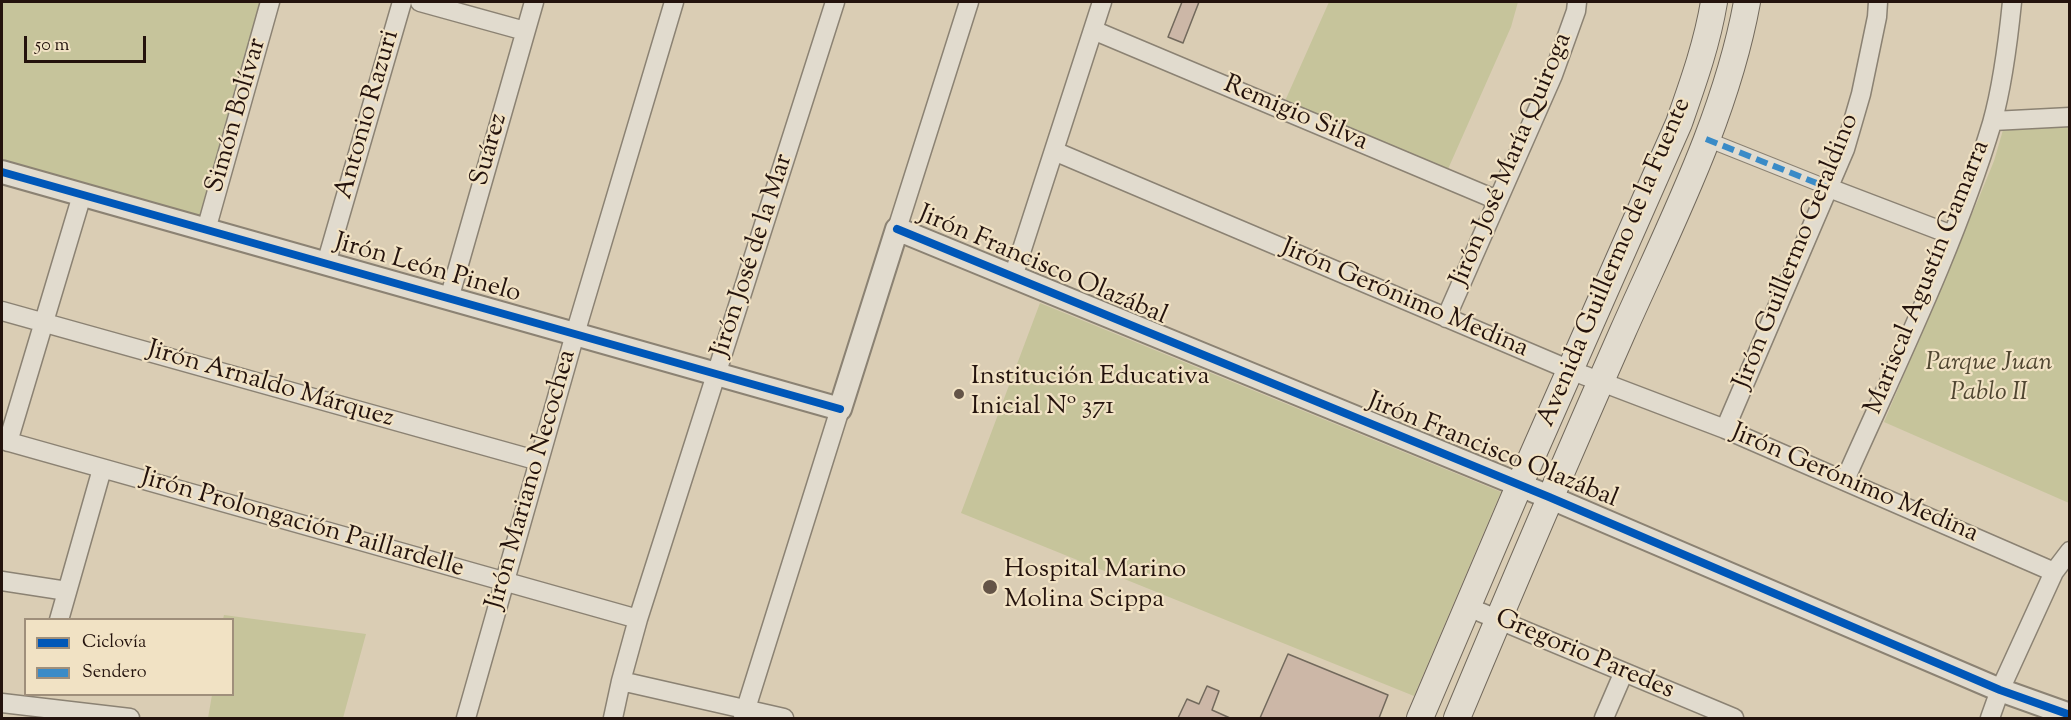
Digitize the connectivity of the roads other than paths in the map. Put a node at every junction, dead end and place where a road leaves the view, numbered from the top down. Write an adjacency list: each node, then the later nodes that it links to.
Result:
1 (270, 2): 25 (street, Simón Bolívar)
2 (402, 2): 27 (street, Antonio Razuri)
3 (420, 2): 15 (street)
4 (534, 2): 15 (street, Suárez)
5 (674, 2): 33 (street, Jirón Mariano Necochea)
6 (835, 2): 35 (street, Jirón José de la Mar)
7 (969, 2): 24 (street)
8 (1102, 2): 14 (street)
9 (1577, 2): 23 (street, Jirón José María Quiroga)
10 (1714, 2): 34 (main road, Avenida Guillermo de la Fuente)
11 (1747, 2): 18 (main road, Avenida Guillermo de la Fuente)
12 (1878, 2): 21 (street, Jirón Guillermo Geraldino)
13 (2012, 2): 17 (street, Mariscal Agustín Gamarra)
14 (1093, 30): 19 (street); 23 (street, Remigio Silva)
15 (525, 31): 29 (street, Suárez)
16 (2070, 117): 17 (street)
17 (1992, 121): 26 (street, Mariscal Agustín Gamarra)
18 (1706, 139): 21 (street); 36 (main road, Avenida Guillermo de la Fuente)
19 (1054, 151): 28 (street); 31 (street, Jirón Gerónimo Medina)
20 (2, 172): 22 (street, Jirón León Pinelo)
21 (1829, 188): 26 (street); 38 (street, Jirón Guillermo Geraldino)
22 (82, 195): 25 (street, Jirón León Pinelo); 32 (street)
23 (1497, 200): 31 (street, Jirón José María Quiroga)
24 (897, 229): 28 (street, Jirón Francisco Olazábal); 37 (street)
25 (206, 230): 27 (street, Jirón León Pinelo)
26 (1952, 235): 42 (street, Mariscal Agustín Gamarra)
27 (326, 264): 29 (street, Jirón León Pinelo)
28 (1013, 278): 43 (street, Jirón Francisco Olazábal)
29 (449, 299): 33 (street, Jirón León Pinelo)
30 (2, 310): 32 (street, Jirón Arnaldo Márquez)
31 (1446, 318): 34 (street, Jirón Gerónimo Medina)
32 (44, 323): 39 (street); 40 (street, Jirón Arnaldo Márquez)
33 (575, 334): 35 (street, Jirón León Pinelo); 40 (street, Jirón Mariano Necochea)
34 (1570, 370): 36 (street, Jirón Gerónimo Medina); 43 (main road, Avenida Guillermo de la Fuente)
35 (716, 374): 37 (street, Jirón León Pinelo); 52 (street, Jirón José de la Mar)
36 (1600, 383): 38 (street, Jirón Gerónimo Medina); 44 (main road, Avenida Guillermo de la Fuente)
37 (840, 409): 59 (street)
38 (1725, 429): 42 (street, Jirón Gerónimo Medina)
39 (5, 441): 41 (street, Jirón Prolongación Paillardelle)
40 (539, 462): 48 (street, Jirón Mariano Necochea)
41 (102, 469): 48 (street, Jirón Prolongación Paillardelle); 49 (street)
42 (1845, 480): 46 (street, Jirón Gerónimo Medina)
43 (1519, 486): 44 (street, Jirón Francisco Olazábal); 50 (main road, Avenida Guillermo de la Fuente)
44 (1549, 497): 53 (main road, Avenida Guillermo de la Fuente); 56 (street, Jirón Francisco Olazábal)
45 (2070, 551): 46 (street)
46 (2054, 572): 56 (street)
47 (2, 581): 49 (street)
48 (505, 582): 52 (street, Jirón Prolongación Paillardelle); 63 (street, Jirón Mariano Necochea)
49 (67, 591): 51 (street)
50 (1467, 607): 53 (street, Gregorio Paredes); 66 (main road, Avenida Guillermo de la Fuente)
51 (60, 618)
52 (638, 619): 55 (street, Jirón José de la Mar)
53 (1498, 620): 54 (street, Gregorio Paredes); 67 (main road, Avenida Guillermo de la Fuente)
54 (1623, 674): 68 (street); 69 (street, Gregorio Paredes)
55 (621, 681): 59 (street); 64 (street, Jirón José de la Mar)
56 (2000, 690): 60 (street, Jirón Francisco Olazábal); 70 (street)
57 (2, 703): 58 (street)
58 (34, 707): 61 (street)
59 (744, 714): 65 (street)
60 (2070, 715)
61 (104, 717): 62 (street)
62 (130, 718)
63 (466, 718)
64 (613, 718)
65 (784, 718)
66 (1420, 718)
67 (1457, 718)
68 (1604, 718)
69 (1734, 718)
70 (1990, 718)

